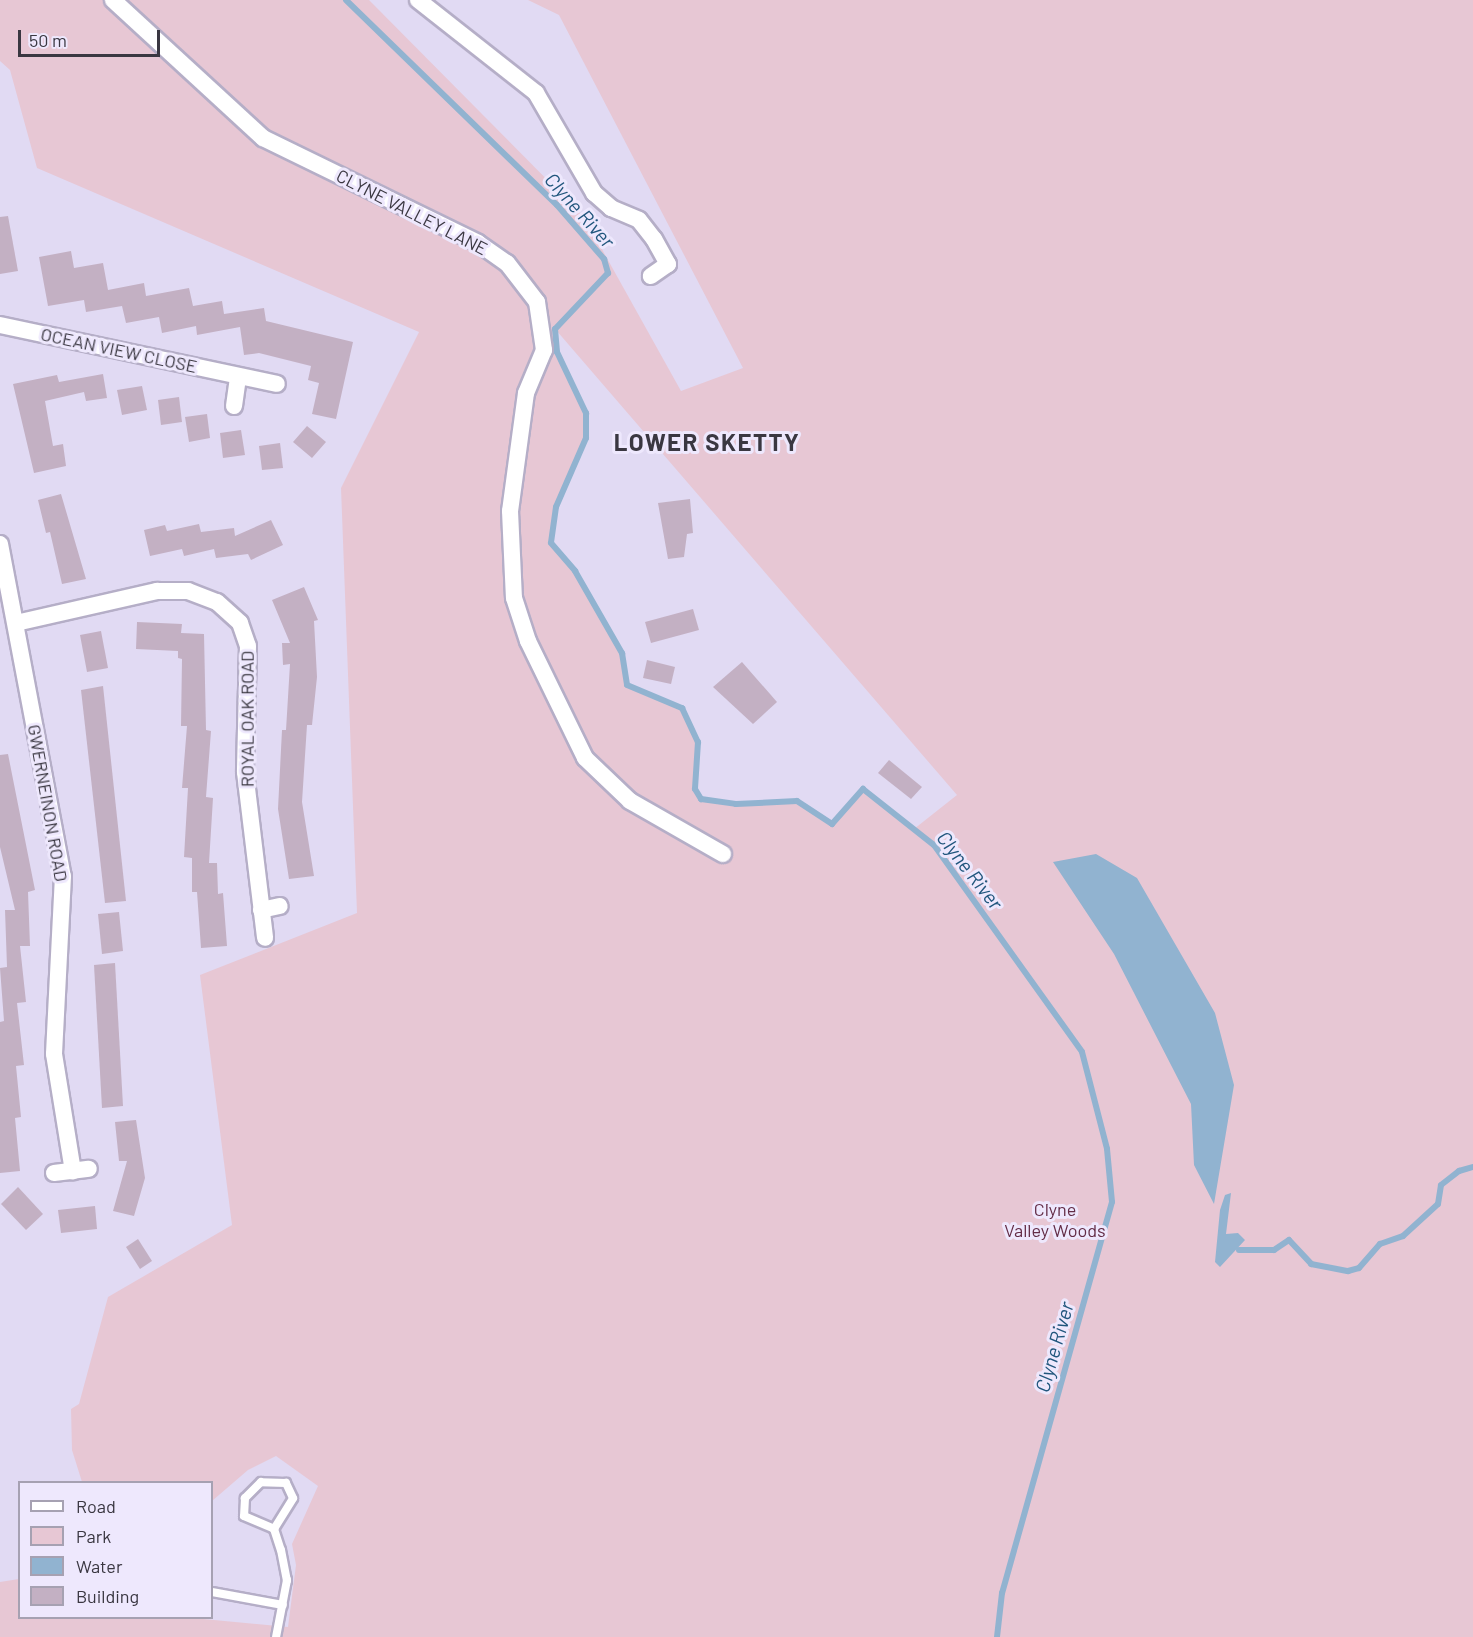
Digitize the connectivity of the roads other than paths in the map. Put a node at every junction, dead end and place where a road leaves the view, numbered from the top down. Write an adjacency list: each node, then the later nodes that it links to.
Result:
1 (113, 0): 10 (street, CLYNE VALLEY LANE)
2 (418, 0): 3 (street)
3 (651, 276)
4 (0, 325): 5 (street, OCEAN VIEW CLOSE)
5 (238, 376): 6 (street, OCEAN VIEW CLOSE); 7 (street)
6 (277, 384)
7 (234, 406)
8 (0, 544): 9 (street, GWERNEINON ROAD)
9 (16, 623): 12 (street, ROYAL OAK ROAD); 14 (street, GWERNEINON ROAD)
10 (723, 854)
11 (280, 906): 12 (street)
12 (261, 910): 13 (street, ROYAL OAK ROAD)
13 (265, 938)
14 (54, 1173)
15 (274, 1529): 15 (lane); 17 (lane)
16 (213, 1592): 17 (lane)
17 (282, 1605): 18 (lane)
18 (276, 1637)

